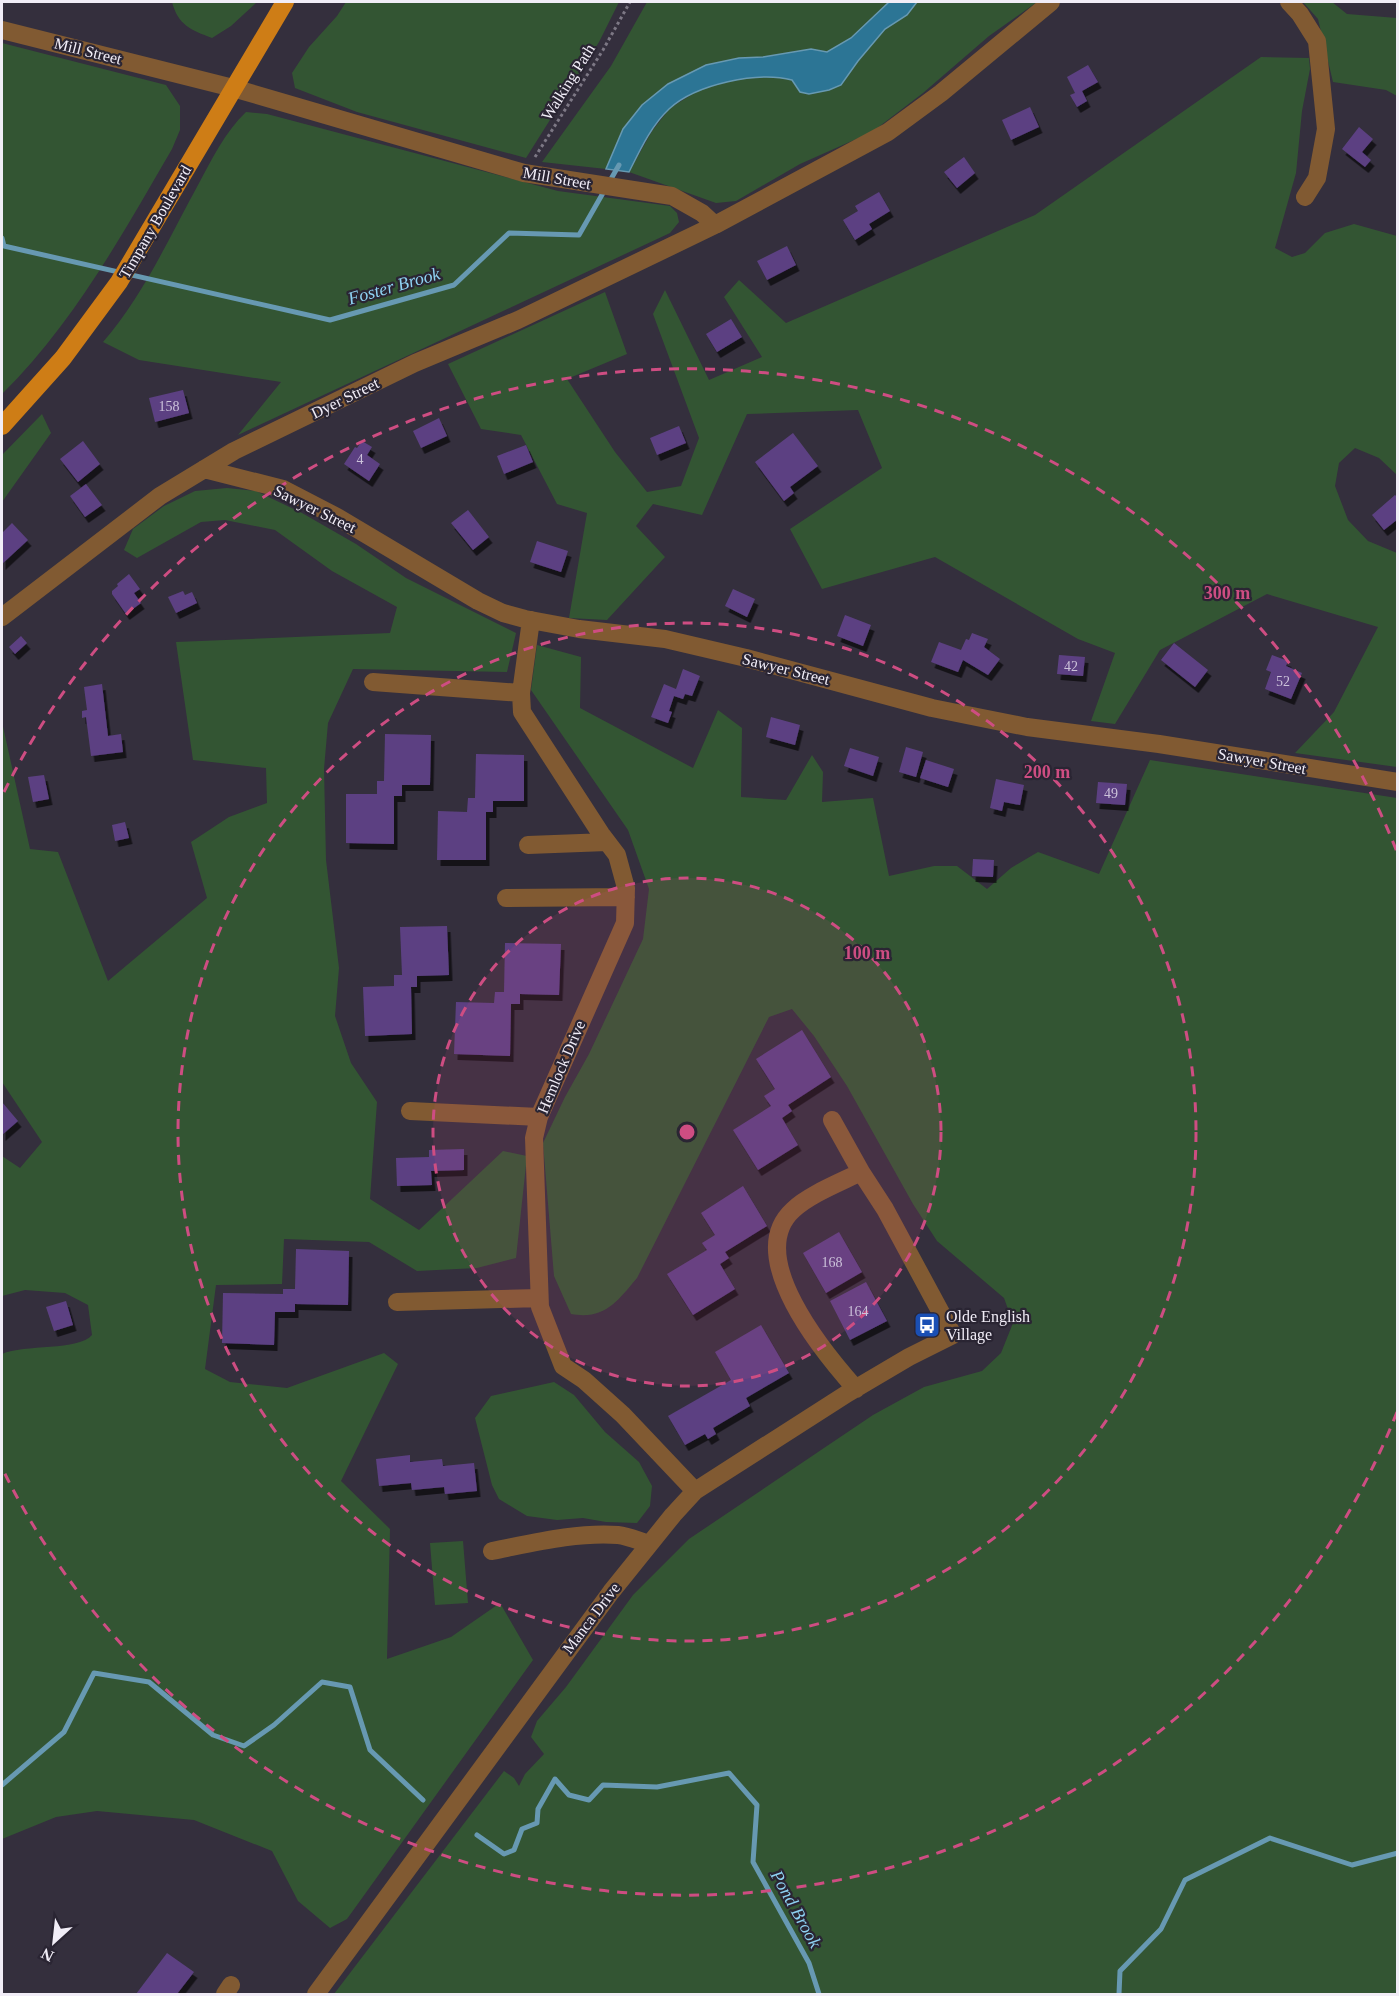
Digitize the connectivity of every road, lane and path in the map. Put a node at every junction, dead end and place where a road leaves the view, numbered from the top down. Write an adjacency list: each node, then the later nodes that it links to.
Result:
1 (285, 2): 6 (main road, Timpany Boulevard)
2 (630, 2): 7 (path, Walking Path)
3 (1051, 2): 9 (street)
4 (1289, 2): 8 (street)
5 (2, 30): 6 (street, Mill Street)
6 (233, 88): 7 (street, Mill Street); 10 (main road, Timpany Boulevard)
7 (524, 173): 9 (street, Mill Street)
8 (1305, 197)
9 (715, 225): 11 (street, Dyer Street)
10 (2, 426)
11 (204, 469): 12 (street, Dyer Street); 13 (street, Sawyer Street)
12 (2, 617)
13 (531, 620): 15 (street, Hemlock Drive); 16 (street, Sawyer Street)
14 (373, 682): 15 (street)
15 (521, 693): 17 (street, Hemlock Drive)
16 (1398, 782)
17 (607, 842): 18 (street); 19 (street, Hemlock Drive)
18 (528, 845)
19 (626, 897): 20 (street); 22 (street, Hemlock Drive)
20 (506, 898)
21 (410, 1111): 22 (street)
22 (539, 1117): 25 (street, Hemlock Drive)
23 (832, 1120): 24 (street)
24 (861, 1172): 27 (street); 27 (street, Manca Drive)
25 (539, 1298): 26 (street); 28 (street, Hemlock Drive)
26 (398, 1302)
27 (855, 1389): 28 (street, Manca Drive)
28 (695, 1491): 29 (street, Manca Drive)
29 (649, 1544): 30 (street); 31 (street, Manca Drive)
30 (492, 1551)
31 (316, 1995)

